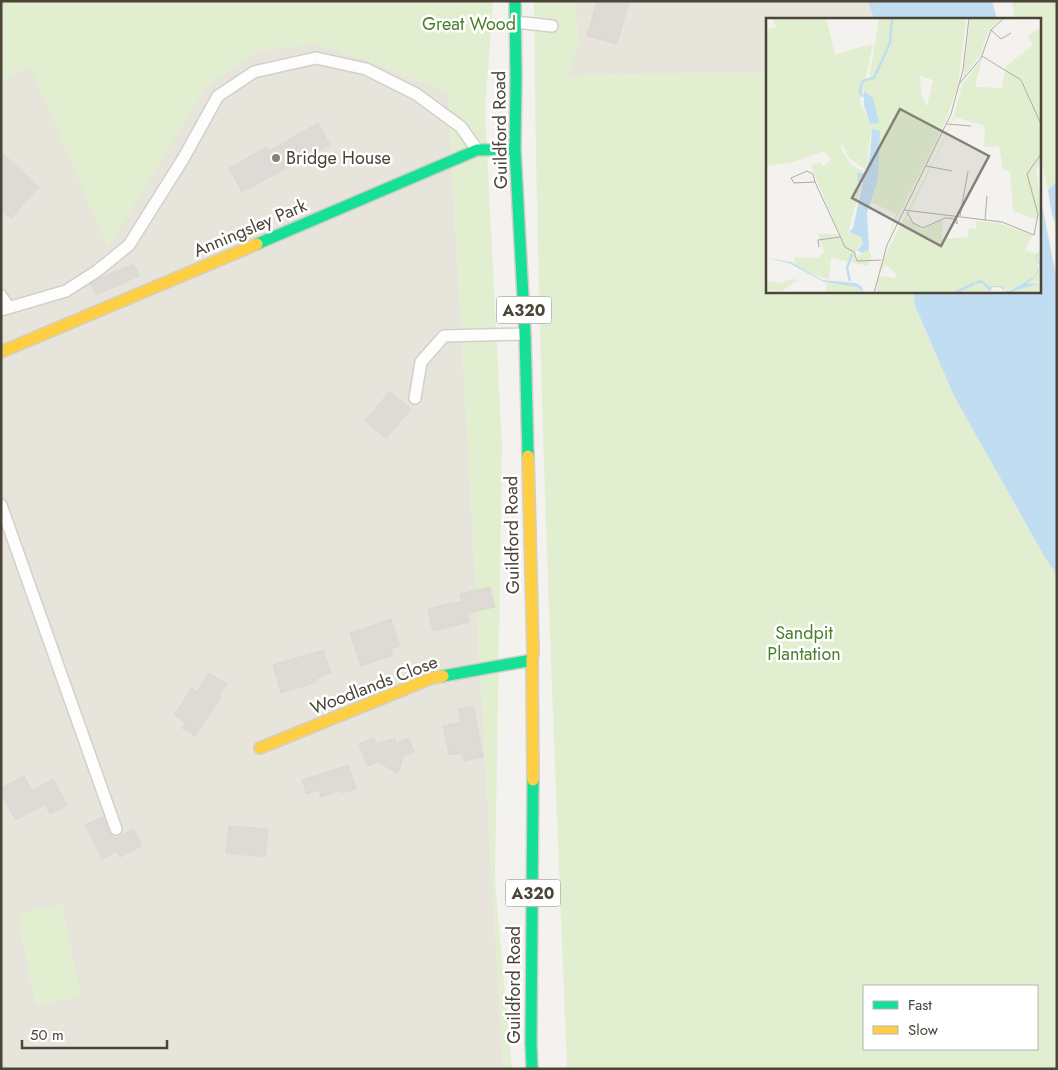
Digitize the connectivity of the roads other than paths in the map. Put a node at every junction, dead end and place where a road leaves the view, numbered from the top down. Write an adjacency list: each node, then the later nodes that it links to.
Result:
1 (515, 1): 2 (main road, Guildford Road / A320)
2 (515, 22): 3 (lane); 4 (main road, Guildford Road / A320)
3 (552, 26)
4 (516, 149): 5 (main road, Anningsley Park); 8 (main road, Guildford Road / A320)
5 (477, 150): 7 (lane); 9 (main road, Anningsley Park)
6 (1, 296): 7 (lane)
7 (5, 309)
8 (525, 334): 10 (lane); 12 (main road, Guildford Road / A320)
9 (1, 352)
10 (415, 398)
11 (1, 505): 14 (lane)
12 (532, 660): 13 (main road, Woodlands Close); 15 (main road, Guildford Road / A320)
13 (260, 748)
14 (116, 829)
15 (532, 1069)

